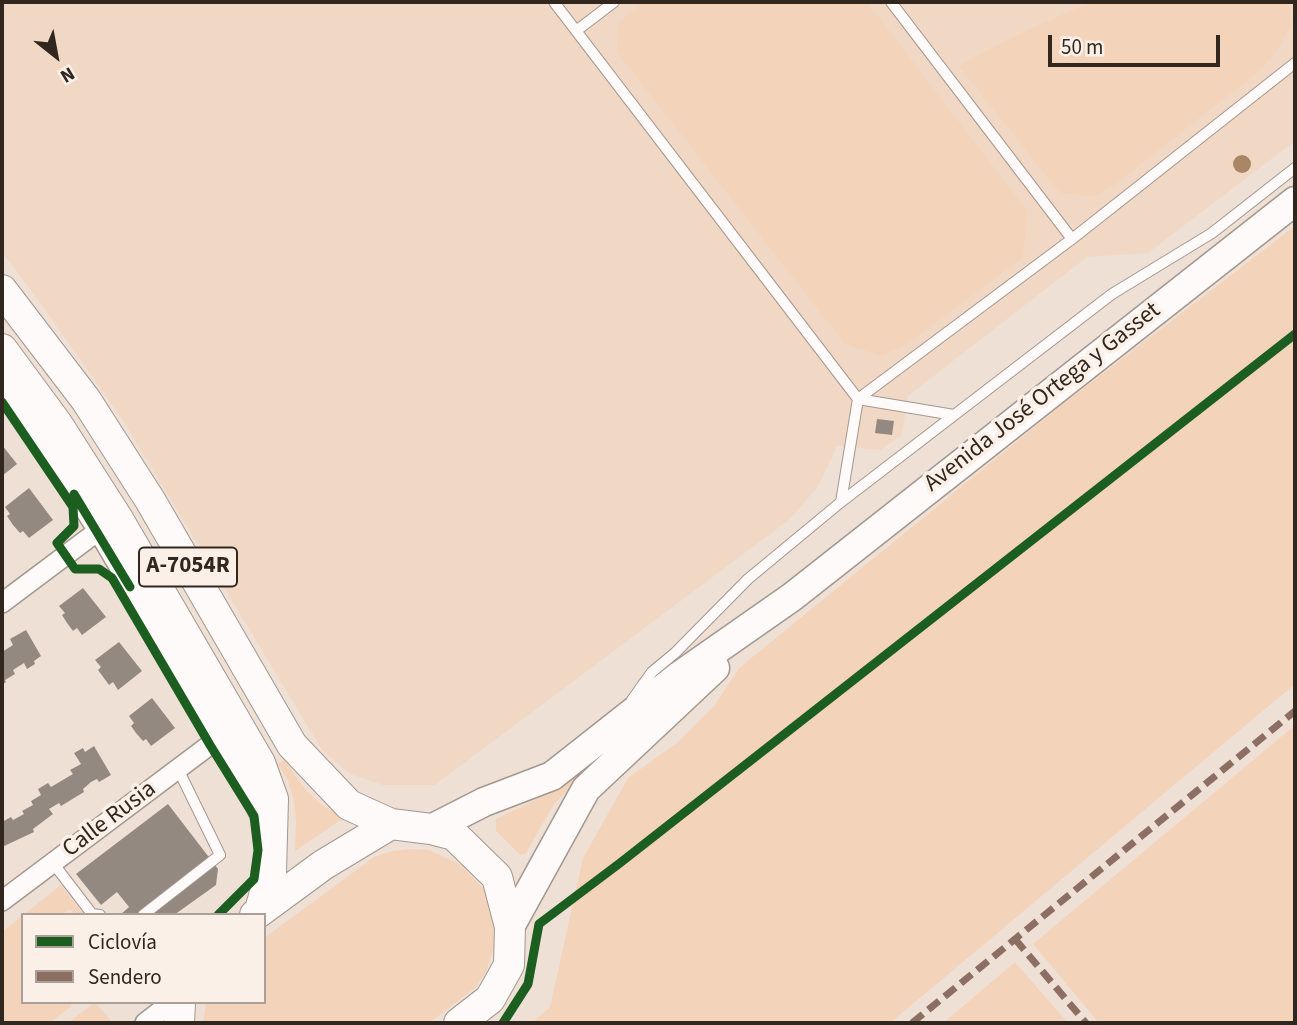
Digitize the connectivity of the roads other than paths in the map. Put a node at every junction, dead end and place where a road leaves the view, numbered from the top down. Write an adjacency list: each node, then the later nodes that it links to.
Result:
1 (554, 2): 4 (lane)
2 (614, 2): 4 (lane)
3 (891, 2): 8 (lane)
4 (576, 31): 12 (lane)
5 (1295, 63): 8 (lane)
6 (1295, 168): 13 (lane)
7 (1295, 201): 16 (main road, Avenida José Ortega y Gasset)
8 (1072, 239): 12 (lane)
9 (2, 290): 21 (main road, A-7054R)
10 (2, 349): 23 (main road, A-7054R)
11 (2, 386): 15 (street)
12 (858, 399): 13 (lane); 14 (lane)
13 (954, 415): 14 (lane)
14 (841, 502): 18 (lane)
15 (97, 531): 17 (street); 19 (street)
16 (792, 597): 18 (main road, Avenida José Ortega y Gasset); 29 (main road, Avenida José Ortega y Gasset)
17 (2, 603)
18 (607, 734): 22 (main road, Avenida José Ortega y Gasset)
19 (219, 738): 20 (street, Calle Rusia); 23 (street)
20 (178, 769): 24 (street, Calle Rusia); 28 (lane)
21 (391, 824): 22 (main road); 26 (main road)
22 (431, 829): 29 (main road)
23 (271, 839): 26 (main road, A-7054R)
24 (53, 863): 25 (street, Calle Rusia); 27 (lane)
25 (2, 901)
26 (257, 912)
27 (91, 913)
28 (146, 913)
29 (510, 927): 34 (main road)
30 (169, 1004): 32 (street)
31 (180, 1004): 33 (main road)
32 (145, 1023)
33 (179, 1023)
34 (459, 1023)

